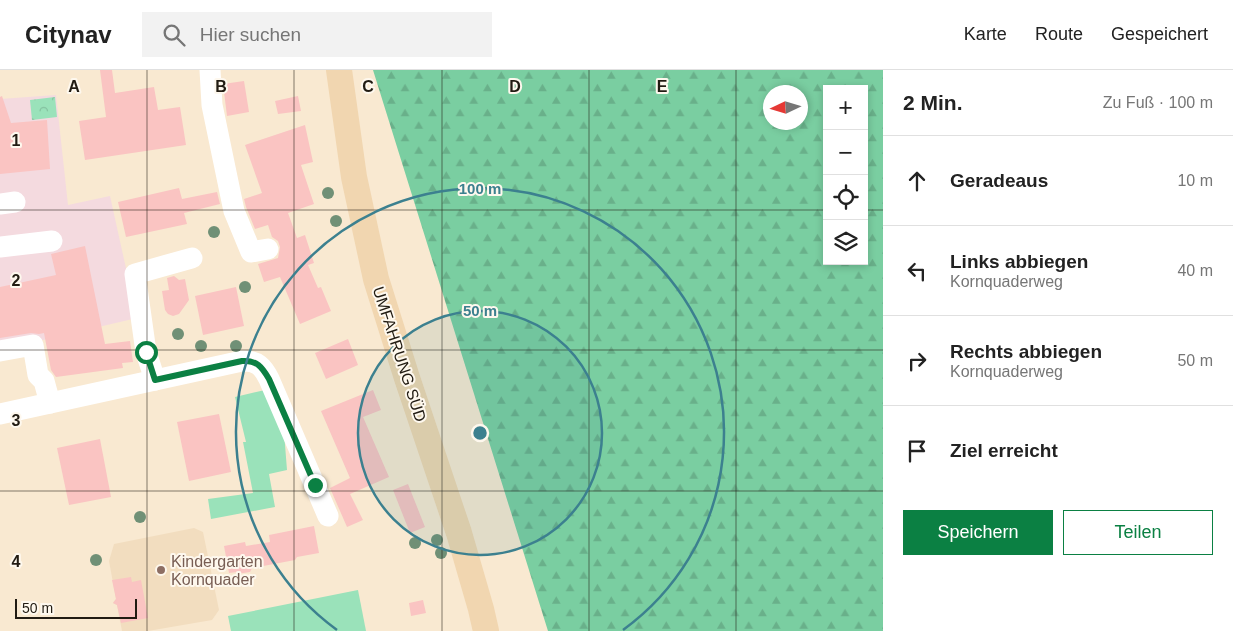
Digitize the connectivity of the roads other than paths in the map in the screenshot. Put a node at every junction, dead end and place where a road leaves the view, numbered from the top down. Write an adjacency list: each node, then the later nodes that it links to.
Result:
1 (210, 70): 5 (street)
2 (340, 70): 12 (main road, UMFAHRUNG SÜD)
3 (52, 241): 4 (street)
4 (0, 247)
5 (268, 249)
6 (192, 258): 8 (street)
7 (0, 351): 9 (street)
8 (155, 380): 9 (street); 11 (street)
9 (50, 403): 10 (street)
10 (0, 414)
11 (328, 516)
12 (486, 631)

